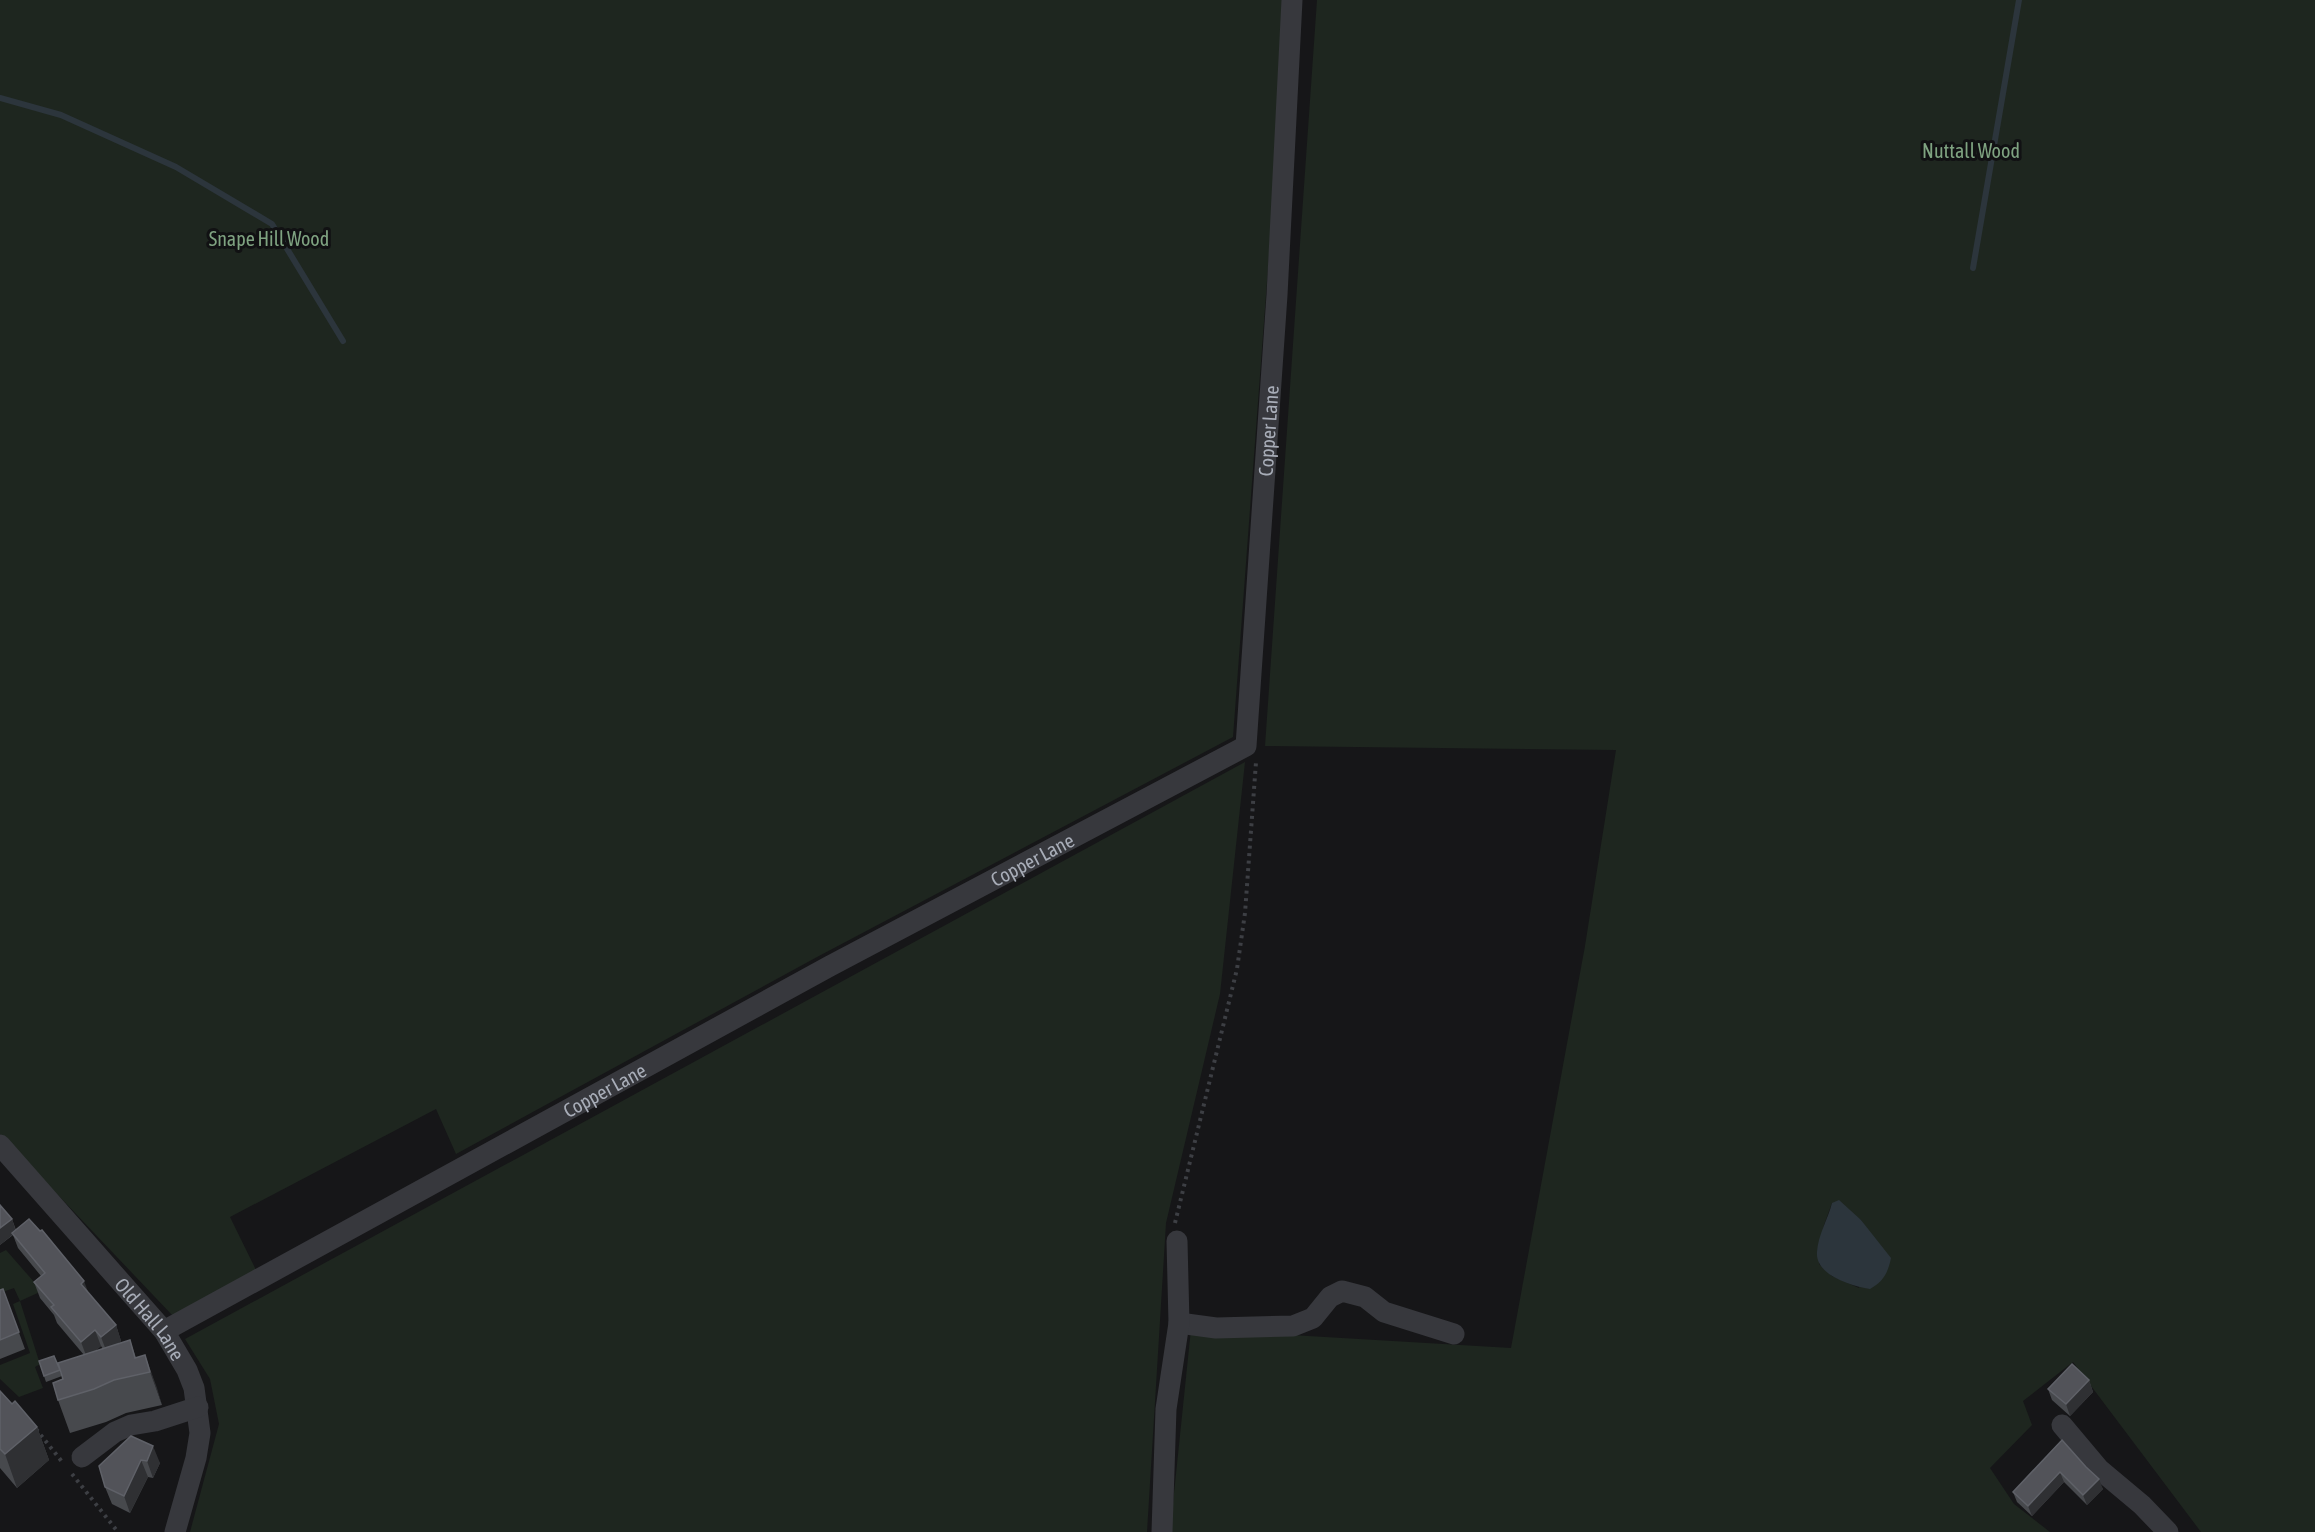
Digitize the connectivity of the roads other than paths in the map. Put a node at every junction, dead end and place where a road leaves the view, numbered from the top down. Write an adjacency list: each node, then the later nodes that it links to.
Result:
1 (1292, 0): 5 (street, Copper Lane)
2 (0, 1144): 5 (street, Old Hall Lane)
3 (1176, 1241): 4 (street)
4 (1179, 1323): 6 (street); 11 (street)
5 (164, 1331): 7 (street, Old Hall Lane)
6 (1454, 1334)
7 (198, 1407): 9 (street); 10 (street, Old Hall Lane)
8 (2062, 1425): 12 (street)
9 (82, 1457)
10 (175, 1532)
11 (1162, 1532)
12 (2169, 1532)

